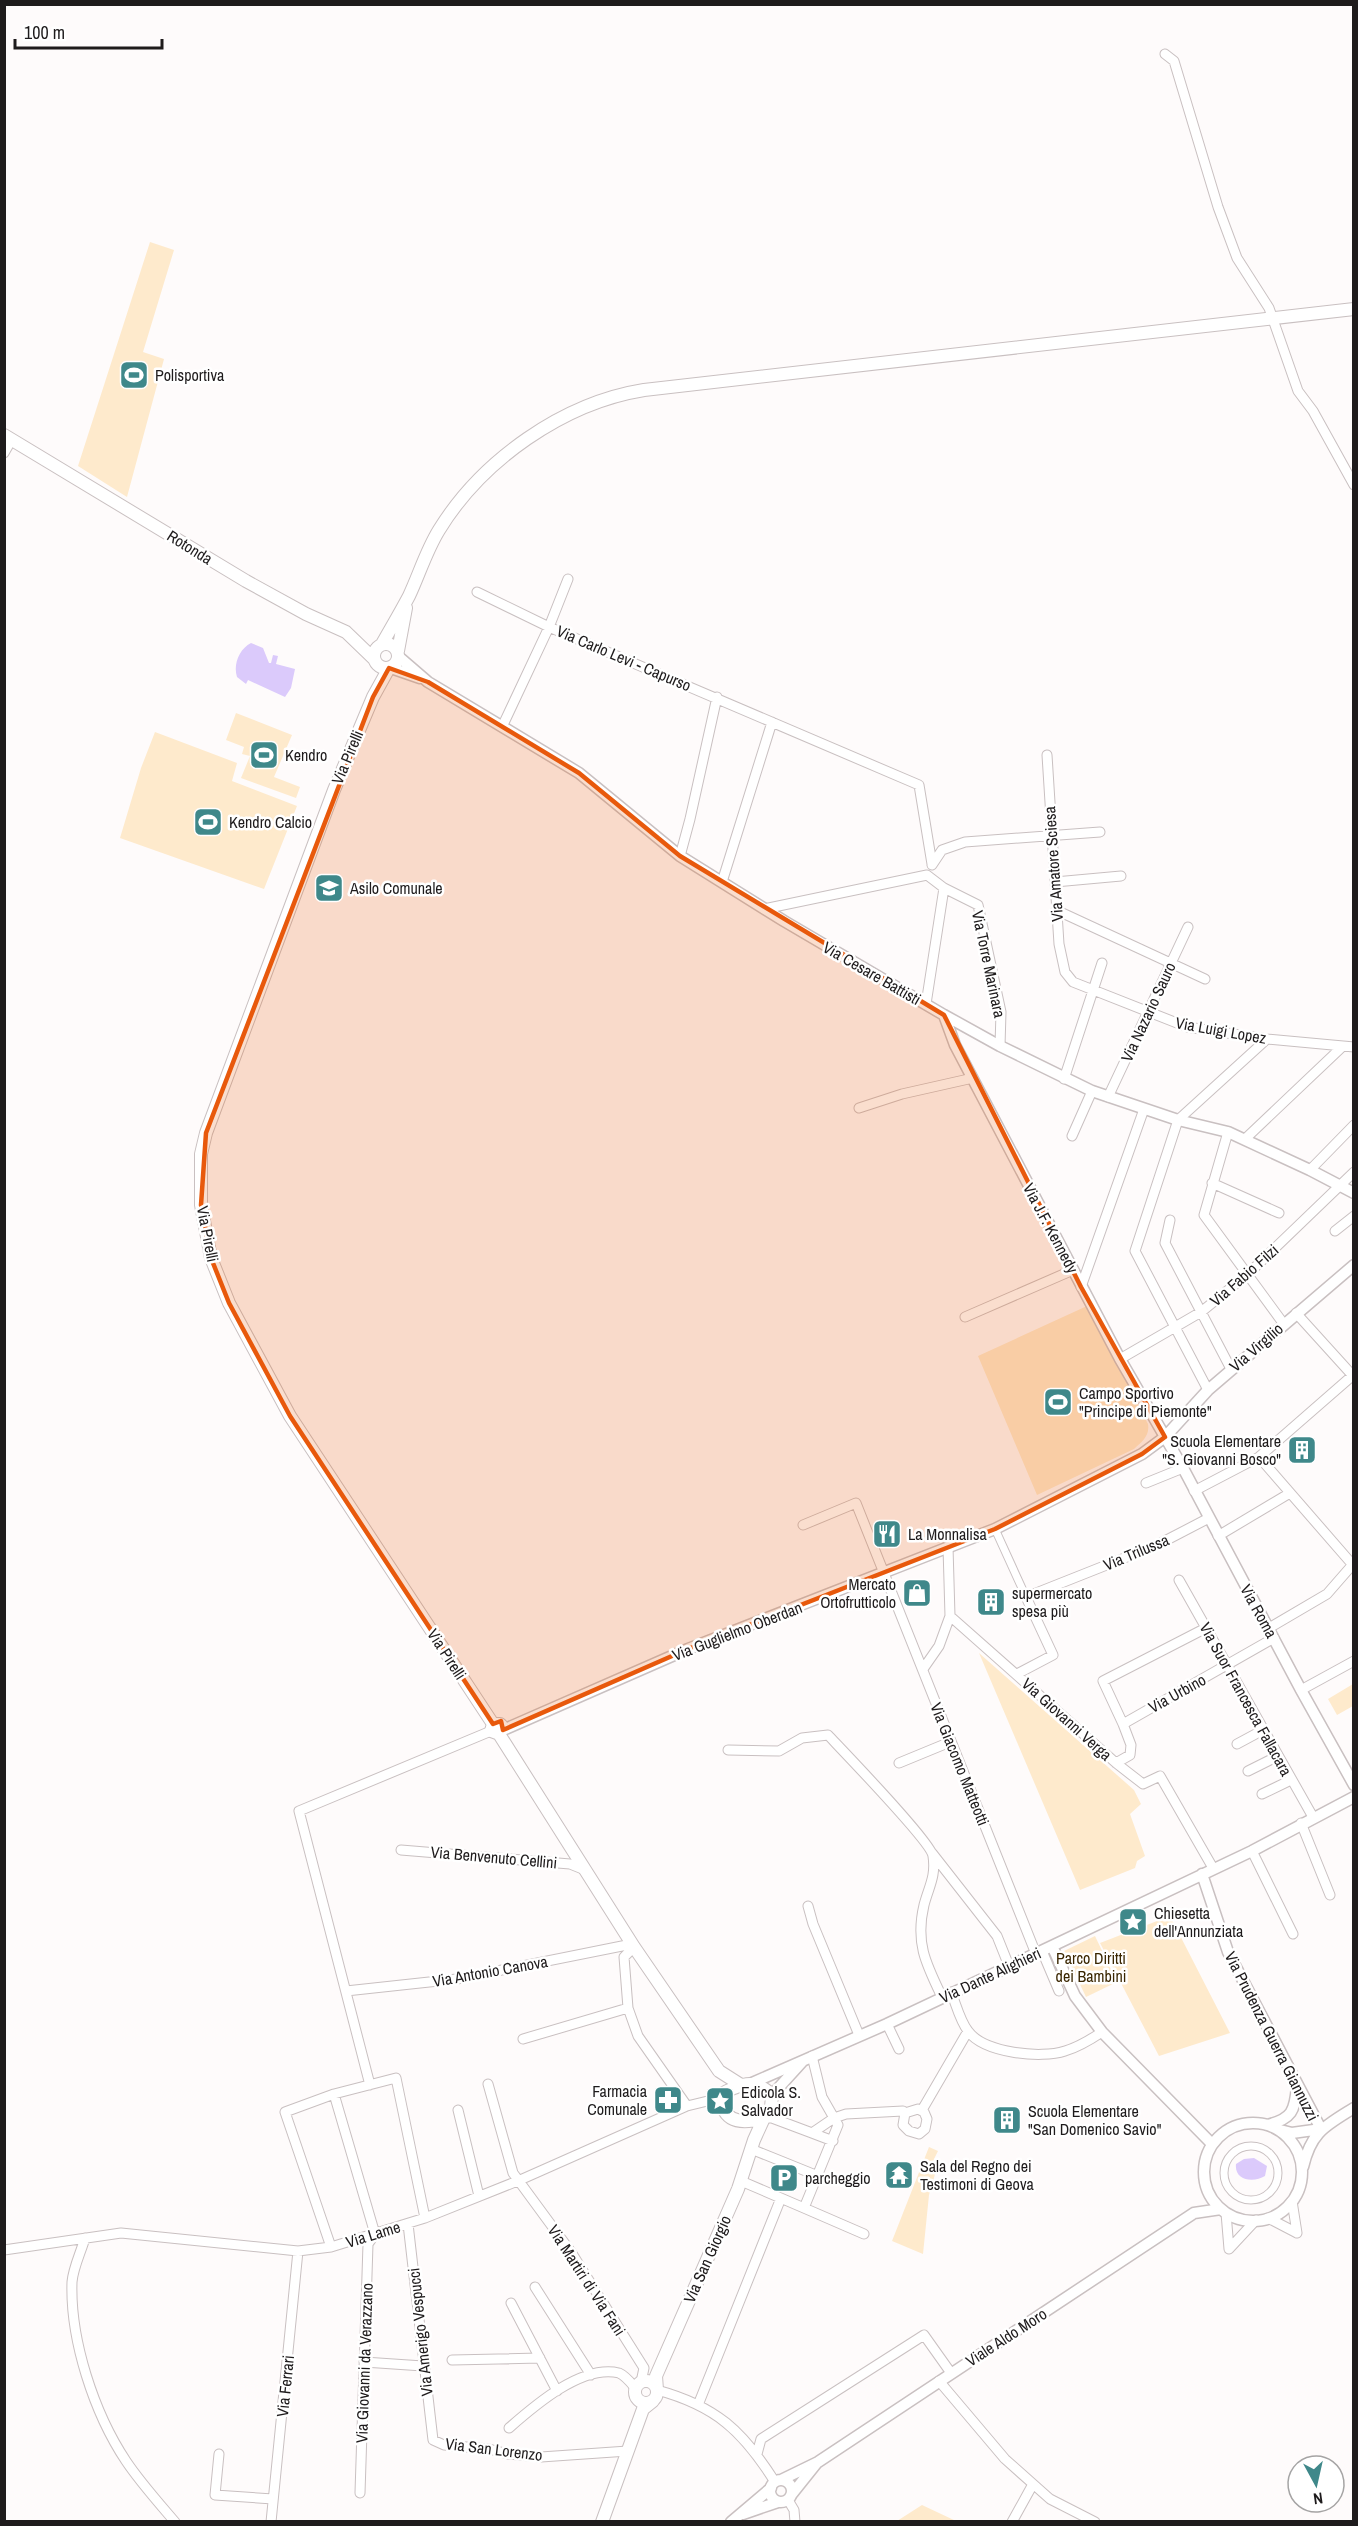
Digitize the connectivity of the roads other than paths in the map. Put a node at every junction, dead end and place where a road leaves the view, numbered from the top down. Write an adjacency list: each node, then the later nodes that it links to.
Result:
1 (1165, 54): 3 (street)
2 (1353, 309): 3 (main road)
3 (1273, 319): 6 (street); 9 (main road)
4 (8, 437): 5 (street); 11 (main road, Rotonda)
5 (4, 453)
6 (1353, 485)
7 (568, 579): 10 (street)
8 (477, 592): 10 (street, Via Carlo Levi - Capurso)
9 (409, 596): 12 (main road); 14 (main road, Via Pirelli)
10 (549, 627): 16 (street, Via Carlo Levi - Capurso); 18 (street)
11 (346, 632): 12 (main road); 13 (main road, Rotonda)
12 (382, 645): 13 (main road); 14 (main road)
13 (374, 660): 14 (main road); 15 (main road, Via Pirelli)
14 (394, 661): 15 (main road, Via Pirelli); 18 (street, Via Cesare Battisti)
15 (372, 697): 102 (main road, Via Pirelli)
16 (717, 697): 17 (street, Via Carlo Levi - Capurso); 22 (street)
17 (772, 722): 23 (street, Via Carlo Levi - Capurso); 26 (street)
18 (502, 727): 22 (street, Via Cesare Battisti)
19 (1047, 755): 21 (street, Via Amatore Sciesa)
20 (1100, 832): 21 (street)
21 (1051, 836): 23 (street); 27 (street, Via Amatore Sciesa)
22 (680, 856): 26 (street, Via Cesare Battisti)
23 (932, 864): 24 (street)
24 (927, 875): 28 (street, Via Torre Marinara); 29 (street)
25 (1121, 876): 27 (street)
26 (722, 882): 29 (street, Via Cesare Battisti)
27 (1054, 882): 30 (street, Via Amatore Sciesa)
28 (944, 888): 37 (street); 41 (street, Via Torre Marinara)
29 (764, 909): 37 (street, Via Cesare Battisti)
30 (1056, 910): 33 (street); 34 (street, Via Amatore Sciesa)
31 (1188, 927): 33 (street, Via Nazario Sauro)
32 (1101, 963): 36 (street)
33 (1172, 963): 35 (street); 38 (street, Via Nazario Sauro)
34 (1065, 972): 36 (street, Via Luigi Lopez)
35 (1205, 979)
36 (1091, 991): 38 (street, Via Luigi Lopez); 45 (street)
37 (926, 1004): 39 (street, Via Cesare Battisti)
38 (1148, 1014): 40 (street, Via Luigi Lopez); 47 (street, Via Nazario Sauro)
39 (945, 1015): 41 (street, Via Cesare Battisti); 44 (street, Via J.F. Kennedy)
40 (1267, 1039): 42 (street, Via Luigi Lopez); 50 (street)
41 (1000, 1046): 45 (street, Via Cesare Battisti)
42 (1343, 1046): 43 (street, Via Luigi Lopez); 54 (street)
43 (1353, 1047)
44 (973, 1078): 48 (street); 65 (street, Via J.F. Kennedy)
45 (1064, 1078): 46 (street, Via Cesare Battisti)
46 (1092, 1091): 47 (street, Via Cesare Battisti); 53 (street)
47 (1108, 1097): 49 (street, Via Cesare Battisti)
48 (859, 1108)
49 (1143, 1109): 50 (street, Via Cesare Battisti); 67 (street)
50 (1178, 1120): 52 (street, Via Cesare Battisti); 72 (street)
51 (1353, 1125): 55 (street)
52 (1228, 1132): 54 (street, Via Cesare Battisti); 57 (street)
53 (1072, 1136)
54 (1245, 1139): 55 (street, Via Cesare Battisti)
55 (1310, 1170): 58 (street, Via Cesare Battisti)
56 (1353, 1172): 58 (street, Via Fabio Filzi)
57 (1212, 1183): 60 (street); 66 (street)
58 (1339, 1186): 59 (street, Via Cesare Battisti); 66 (street, Via Fabio Filzi)
59 (1353, 1193)
60 (1279, 1213)
61 (1353, 1216): 63 (street)
62 (1170, 1220): 68 (street)
63 (1335, 1231)
64 (1353, 1265): 69 (street, Via Virgilio)
65 (1073, 1270): 67 (street, Via J.F. Kennedy); 70 (street)
66 (1248, 1274): 68 (street, Via Fabio Filzi); 71 (street)
67 (1081, 1287): 73 (street, Via J.F. Kennedy)
68 (1201, 1312): 72 (street, Via Fabio Filzi); 74 (street)
69 (1296, 1312): 71 (street, Via Virgilio); 75 (street)
70 (965, 1317)
71 (1283, 1323): 74 (street, Via Virgilio)
72 (1175, 1327): 73 (street, Via Fabio Filzi); 76 (street)
73 (1120, 1359): 77 (street, Via J.F. Kennedy)
74 (1231, 1369): 76 (street, Via Virgilio)
75 (1353, 1377): 78 (street)
76 (1208, 1390): 77 (street, Via Virgilio)
77 (1165, 1437): 79 (street, Via Roma); 85 (street, Via Guglielmo Oberdan)
78 (1259, 1457): 81 (street); 82 (street)
79 (1183, 1468): 80 (street); 81 (street, Via Roma)
80 (1146, 1483)
81 (1194, 1491): 83 (street, Via Roma)
82 (1290, 1493): 86 (street); 88 (street)
83 (1209, 1518): 86 (street, Via Roma); 91 (street, Via Trilussa)
84 (803, 1525): 89 (street, Via Giacomo Matteotti)
85 (995, 1529): 87 (street, Via Guglielmo Oberdan); 91 (street)
86 (1218, 1536): 94 (street, Via Roma)
87 (948, 1547): 89 (street, Via Guglielmo Oberdan); 92 (street)
88 (1353, 1563): 94 (street)
89 (884, 1574): 98 (street, Via Giacomo Matteotti); 102 (street, Via Guglielmo Oberdan)
90 (1179, 1580): 93 (street, Via Suor Francesca Fallacara)
91 (1026, 1597): 99 (street)
92 (950, 1616): 98 (street); 99 (street, Via Giovanni Verga)
93 (1206, 1628): 97 (street, Via Suor Francesca Fallacara); 101 (street)
94 (1269, 1628): 95 (street, Via Roma)
95 (1274, 1638): 97 (street, Via Urbino); 100 (street, Via Roma)
96 (1353, 1661): 100 (street)
97 (1227, 1664): 101 (street, Via Urbino); 103 (street, Via Suor Francesca Fallacara)
98 (923, 1669): 104 (street, Via Giacomo Matteotti)
99 (1017, 1674): 109 (street, Via Giovanni Verga)
100 (1301, 1690): 112 (street, Via Roma)
101 (1123, 1724): 109 (street)
102 (496, 1730): 121 (main road, Via Pirelli); 130 (street, Via Guglielmo Oberdan)
103 (1263, 1730): 105 (street); 107 (street, Via Suor Francesca Fallacara)
104 (950, 1742): 108 (street); 127 (street, Via Giacomo Matteotti)
105 (1237, 1744)
106 (728, 1749): 119 (street)
107 (1278, 1756): 110 (street); 111 (street, Via Suor Francesca Fallacara)
108 (899, 1763)
109 (1116, 1763): 120 (street, Via Giovanni Verga)
110 (1248, 1771)
111 (1291, 1780): 113 (street); 115 (street, Via Suor Francesca Fallacara)
112 (1353, 1785)
113 (1262, 1794)
114 (1353, 1797): 115 (street, Via Dante Alighieri)
115 (1313, 1818): 116 (street, Via Dante Alighieri)
116 (1301, 1823): 118 (street, Via Dante Alighieri); 123 (street)
117 (401, 1850): 121 (street, Via Benvenuto Cellini)
118 (1252, 1851): 120 (street, Via Dante Alighieri); 125 (street)
119 (932, 1852): 128 (street); 131 (street)
120 (1213, 1868): 122 (street, Via Dante Alighieri)
121 (585, 1870): 126 (main road, Via Pirelli)
122 (1202, 1874): 127 (street, Via Dante Alighieri); 144 (street, Via Prudenza Guerra Giannuzzi)
123 (1330, 1895)
124 (808, 1906): 136 (street)
125 (1293, 1934)
126 (633, 1946): 130 (street, Via Antonio Canova); 132 (street); 140 (main road, Via Pirelli)
127 (1044, 1950): 128 (street, Via Dante Alighieri); 129 (street, Via Giacomo Matteotti); 135 (street)
128 (1009, 1966): 131 (street, Via Dante Alighieri)
129 (1059, 1990)
130 (346, 1991): 143 (street)
131 (947, 1995): 133 (street, Via Dante Alighieri); 134 (street)
132 (628, 2008): 137 (street); 148 (street)
133 (887, 2024): 136 (street, Via Dante Alighieri); 138 (street)
134 (968, 2031): 135 (street); 151 (street)
135 (1102, 2032): 160 (street)
136 (859, 2036): 139 (street, Via Dante Alighieri)
137 (523, 2039)
138 (898, 2049)
139 (809, 2058): 142 (street, Via Dante Alighieri); 147 (street); 154 (street)
140 (719, 2071): 142 (main road, Via Pirelli); 146 (main road, Via Pirelli)
141 (488, 2084): 165 (street, Via Martiri di Via Fani)
142 (746, 2084): 146 (main road); 147 (main road)
143 (370, 2085): 145 (street); 174 (street)
144 (1297, 2086): 156 (street); 157 (street, Via Prudenza Guerra Giannuzzi)
145 (334, 2094): 178 (street); 181 (street)
146 (721, 2095): 148 (street, Via Lame); 155 (main road)
147 (771, 2095): 153 (main road)
148 (687, 2106): 165 (street, Via Lame)
149 (1353, 2108): 157 (street)
150 (458, 2110): 168 (street)
151 (922, 2110): 152 (street); 152 (street)
152 (905, 2113): 154 (street)
153 (764, 2118): 155 (main road); 158 (street); 161 (main road, Via San Giorgio)
154 (834, 2118): 158 (street); 159 (street)
155 (741, 2121): 161 (main road)
156 (1272, 2127): 157 (street); 160 (street); 163 (street)
157 (1321, 2129): 163 (street)
158 (812, 2133): 159 (street)
159 (833, 2141): 164 (street)
160 (1212, 2144): 167 (street)
161 (752, 2145): 164 (street); 166 (main road, Via San Giorgio)
162 (1225, 2166): 162 (street)
163 (1302, 2174): 170 (street)
164 (818, 2176): 171 (street)
165 (520, 2180): 168 (street, Via Lame); 193 (street, Via Martiri di Via Fani)
166 (741, 2181): 169 (street); 193 (main road, Via San Giorgio)
167 (1207, 2190): 172 (street); 173 (street, Viale Aldo Moro)
168 (480, 2196): 174 (street, Via Lame)
169 (781, 2198): 171 (street); 196 (street)
170 (1292, 2201): 175 (street); 175 (street)
171 (804, 2208): 179 (street)
172 (1223, 2211): 173 (street, Viale Aldo Moro); 176 (street); 176 (street)
173 (1194, 2213): 190 (street, Viale Aldo Moro)
174 (425, 2217): 177 (street, Via Lame)
175 (1268, 2218): 176 (street)
176 (1256, 2220)
177 (408, 2223): 178 (street, Via Lame); 189 (street, Via Amerigo Vespucci)
178 (375, 2234): 181 (street, Via Lame); 188 (street, Via Giovanni da Verazzano)
179 (864, 2234)
180 (85, 2238): 182 (street, Via Lame); 183 (street, Via Lame); 209 (street)
181 (332, 2247): 183 (street, Via Lame)
182 (4, 2250)
183 (298, 2251): 206 (street, Via Ferrari)
184 (536, 2287): 191 (street)
185 (511, 2303): 186 (street)
186 (540, 2358): 187 (street); 194 (street)
187 (452, 2360)
188 (364, 2362): 189 (street); 205 (street, Via Giovanni da Verazzano)
189 (423, 2366): 198 (street, Via Amerigo Vespucci)
190 (951, 2373): 192 (street, Viale Aldo Moro); 201 (street)
191 (591, 2375): 193 (street); 194 (street)
192 (939, 2380): 202 (street, Viale Aldo Moro); 204 (street)
193 (643, 2385): 195 (main road); 195 (main road)
194 (557, 2391): 197 (street)
195 (651, 2400): 196 (street); 199 (main road)
196 (698, 2405): 201 (street)
197 (509, 2428)
198 (433, 2440): 199 (street, Via San Lorenzo)
199 (628, 2451): 211 (main road)
200 (219, 2454): 206 (street)
201 (757, 2454): 203 (street)
202 (819, 2462): 203 (street, Viale Aldo Moro); 207 (street, Viale Aldo Moro)
203 (775, 2483): 207 (street); 207 (street); 208 (street, Viale Aldo Moro)
204 (1033, 2484): 213 (street); 214 (street)
205 (360, 2493)
206 (273, 2499): 210 (street, Via Ferrari)
207 (786, 2499): 208 (street, Viale Aldo Moro); 212 (street)
208 (735, 2518)
209 (175, 2522)
210 (271, 2522)
211 (602, 2522)
212 (795, 2522)
213 (1012, 2522)
214 (1095, 2522)

